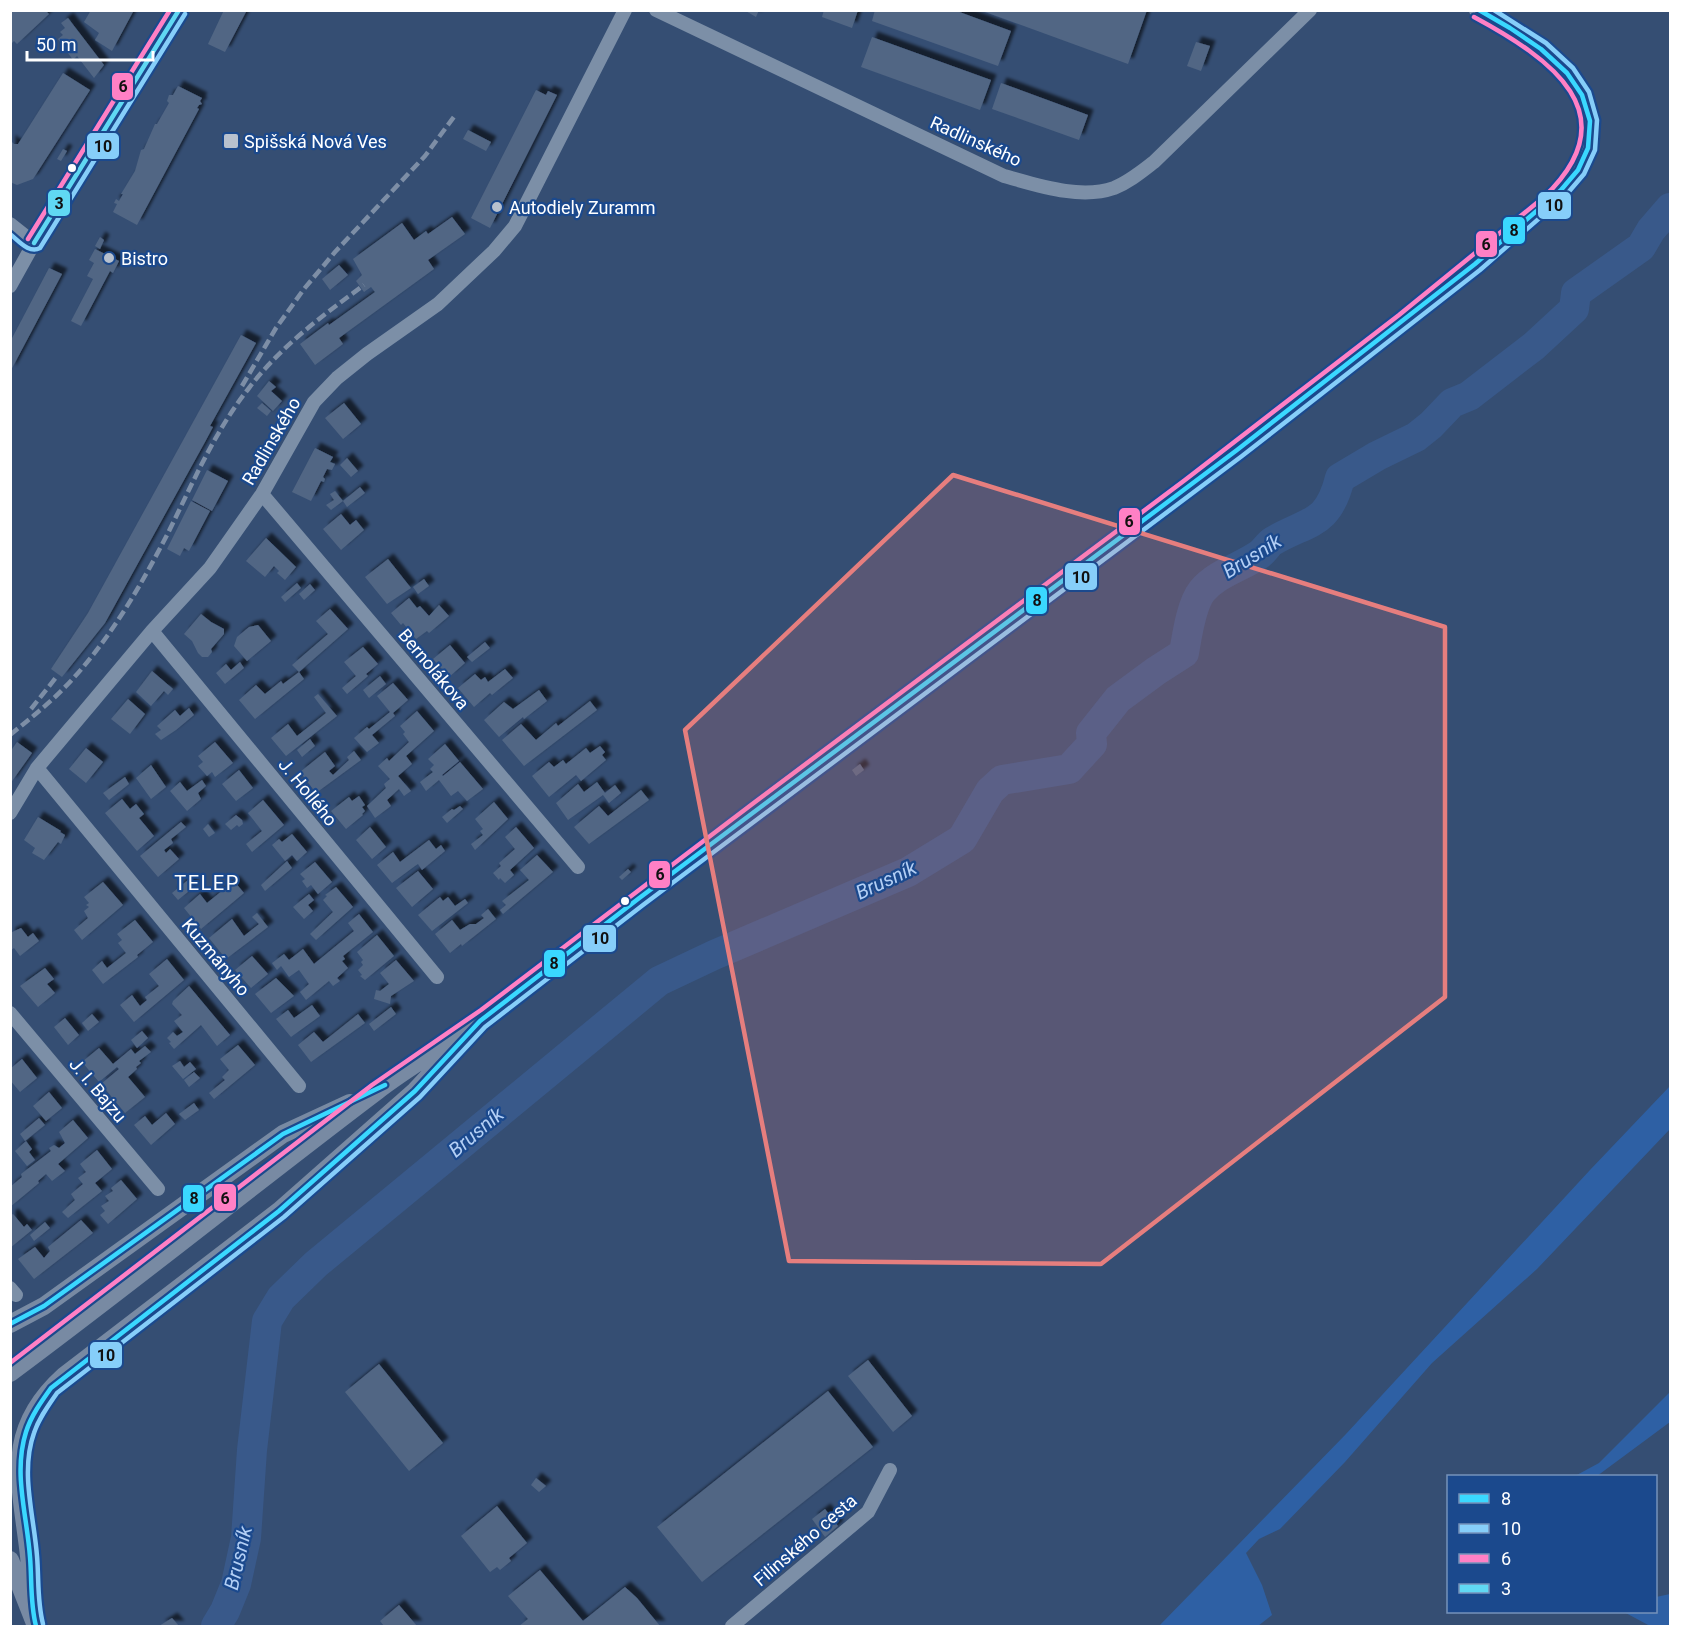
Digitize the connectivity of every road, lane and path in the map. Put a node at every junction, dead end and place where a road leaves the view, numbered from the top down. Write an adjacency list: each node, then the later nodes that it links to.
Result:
1 (179, 10): 7 (street)
2 (625, 10): 9 (street, Radlinského)
3 (656, 10): 4 (street, Radlinského)
4 (1310, 10)
5 (1478, 10): 16 (main road)
6 (10, 224): 7 (street)
7 (34, 243): 8 (street)
8 (10, 286)
9 (262, 494): 10 (street, Radlinského); 13 (street, Bernolákova)
10 (152, 631): 11 (street, Radlinského); 14 (street, J. Hollého)
11 (37, 768): 12 (street, Radlinského); 17 (street, Kuzmányho)
12 (10, 813)
13 (578, 867)
14 (437, 977)
15 (10, 1014): 19 (street, J. I. Bajzu)
16 (480, 1021): 18 (main road); 24 (main road)
17 (299, 1086)
18 (384, 1086): 20 (main road); 21 (main road)
19 (158, 1189)
20 (10, 1324)
21 (10, 1373)
22 (890, 1470): 25 (street, Filinského cesta)
23 (10, 1560): 24 (main road)
24 (34, 1619)
25 (732, 1626)

